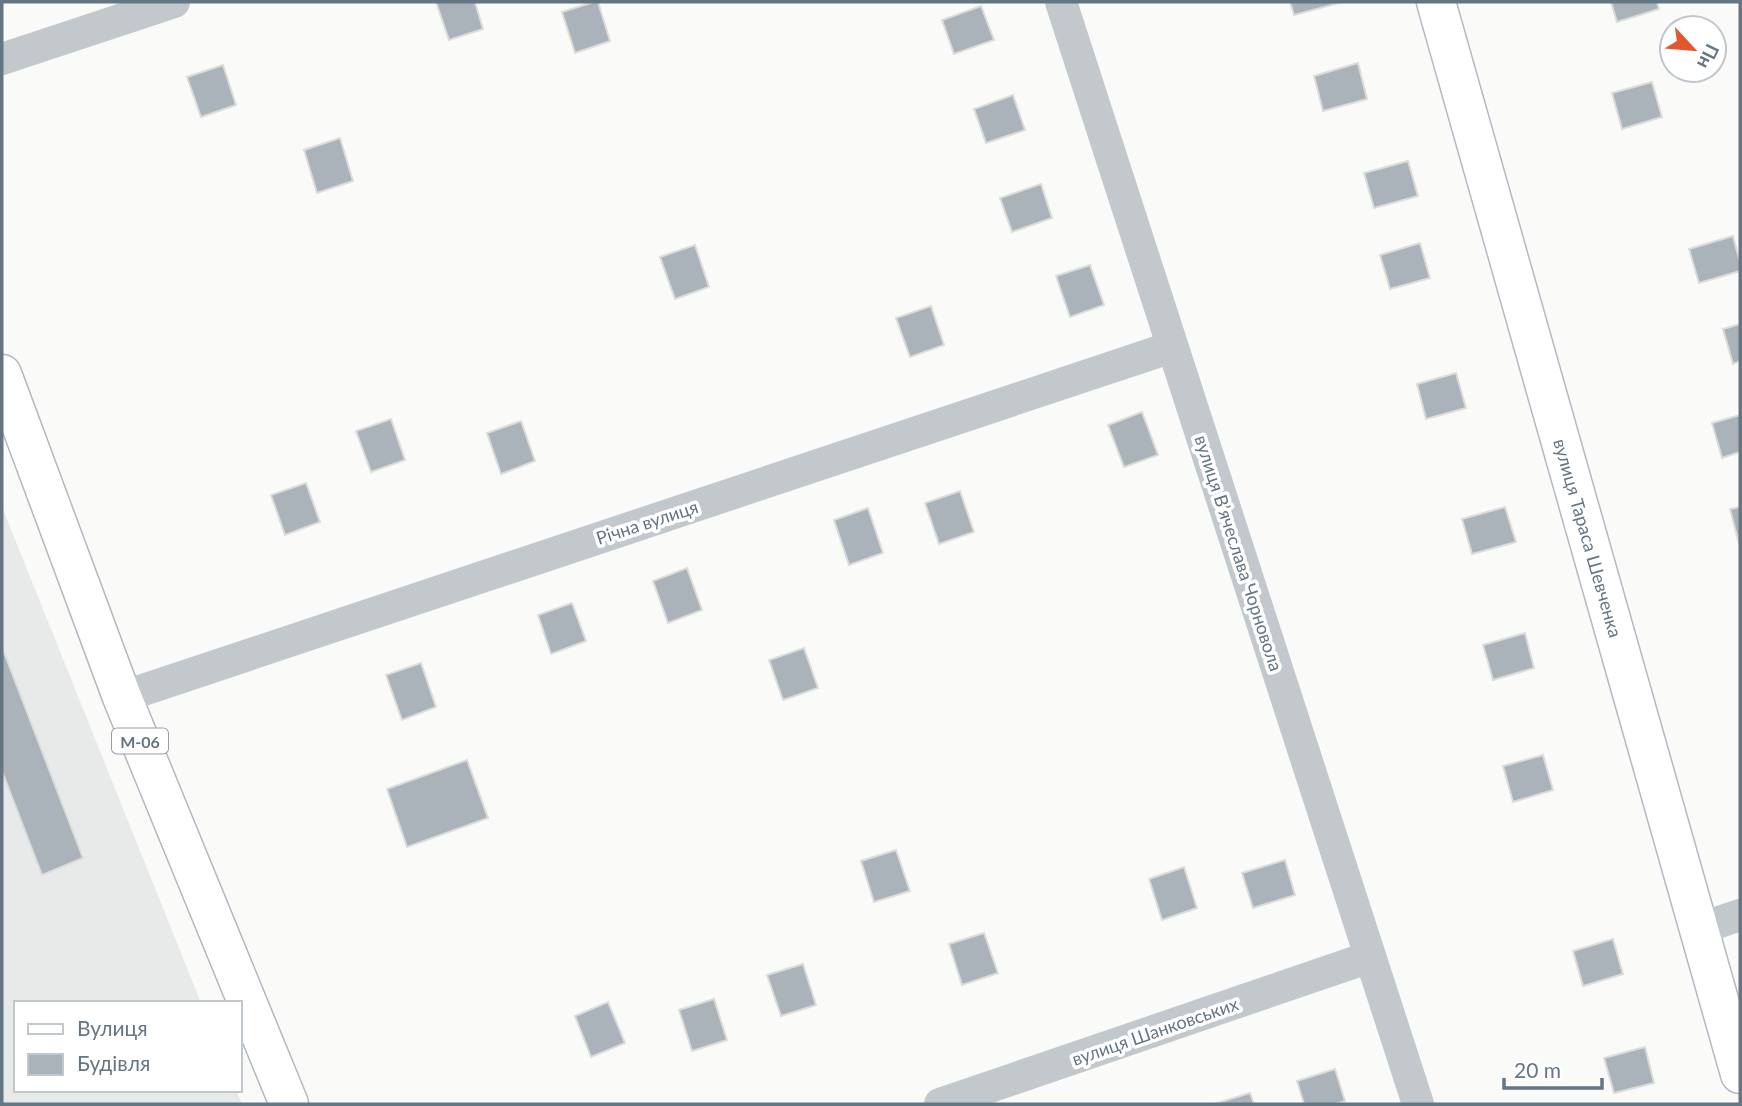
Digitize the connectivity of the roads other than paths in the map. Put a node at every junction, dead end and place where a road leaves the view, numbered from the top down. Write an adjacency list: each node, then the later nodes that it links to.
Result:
1 (174, 2): 4 (street)
2 (1062, 2): 5 (street, вулиця Вʼячеслава Чорновола)
3 (1436, 2): 9 (main road, вулиця Тараса Шевченка)
4 (2, 59)
5 (1172, 347): 7 (street, Річна вулиця); 10 (street, вулиця Вʼячеслава Чорновола)
6 (2, 374): 7 (main road, М-06)
7 (122, 697): 12 (main road, М-06)
8 (1740, 915): 9 (street)
9 (1699, 929): 11 (main road, вулиця Тараса Шевченка)
10 (1370, 957): 13 (street, вулиця Шанковських); 14 (street, вулиця Вʼячеслава Чорновола)
11 (1740, 1074)
12 (289, 1104)
13 (940, 1104)
14 (1418, 1104)

